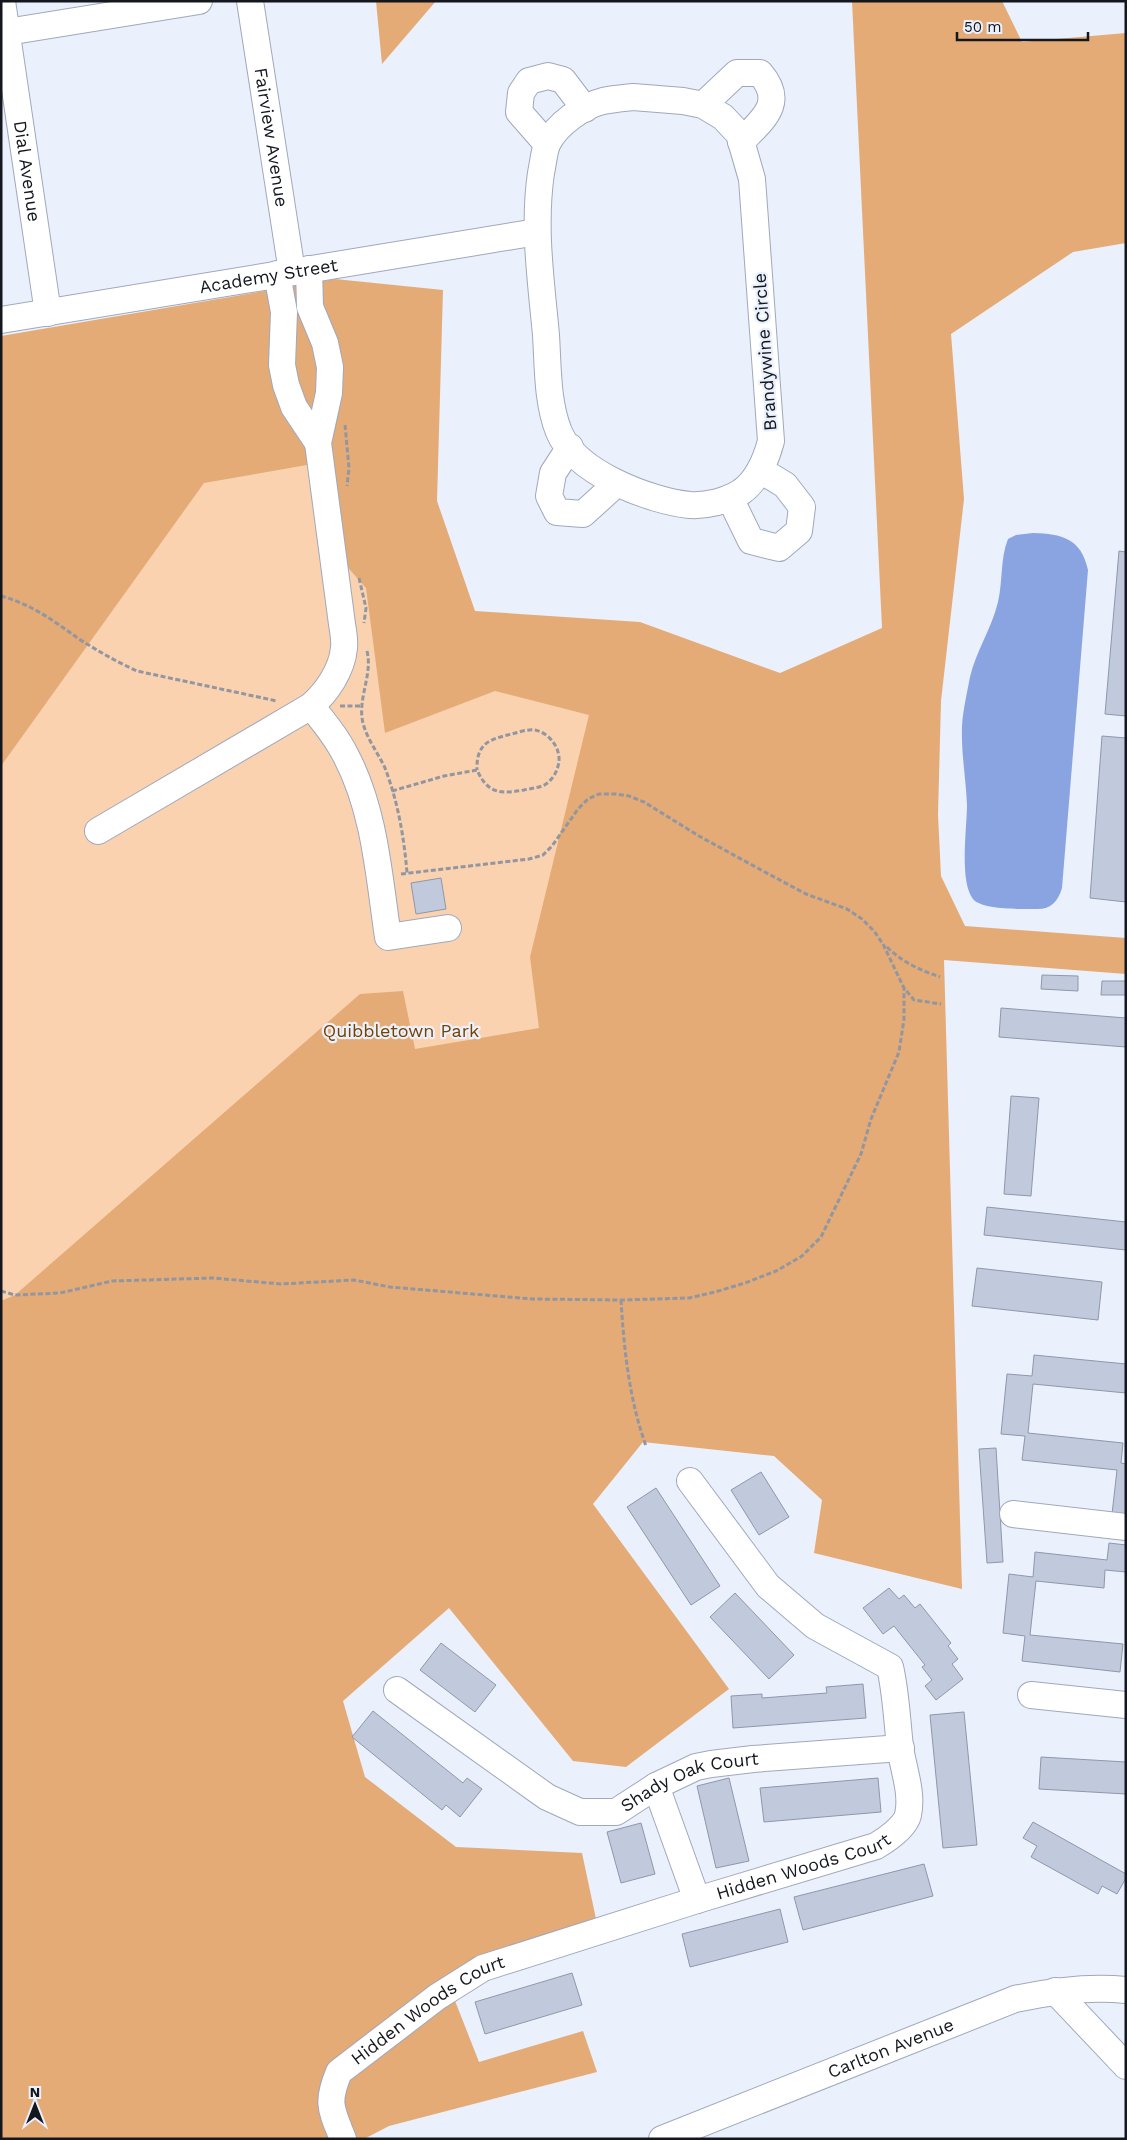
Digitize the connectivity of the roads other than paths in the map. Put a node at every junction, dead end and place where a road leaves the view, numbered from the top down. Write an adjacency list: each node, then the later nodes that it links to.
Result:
1 (2, 1): 4 (street, Dial Avenue)
2 (199, 1): 4 (street)
3 (250, 1): 10 (street, Fairview Avenue)
4 (4, 32): 11 (street, Dial Avenue)
5 (703, 105): 6 (street, Brandywine Circle); 7 (street, Brandywine Circle); 7 (street)
6 (585, 109): 8 (street, Brandywine Circle); 8 (street)
7 (741, 142): 15 (street, Brandywine Circle)
8 (547, 144): 9 (street, Brandywine Circle)
9 (537, 232): 10 (street, Academy Street); 14 (street, Brandywine Circle)
10 (292, 272): 11 (street, Academy Street); 13 (street); 13 (street)
11 (48, 313): 12 (street, Academy Street)
12 (1, 320)
13 (318, 443): 18 (street)
14 (570, 448): 16 (street, Brandywine Circle); 16 (street)
15 (760, 470): 17 (street, Brandywine Circle); 17 (street)
16 (616, 484): 17 (street, Brandywine Circle)
17 (730, 498)
18 (311, 706): 19 (street); 20 (street)
19 (98, 831)
20 (448, 928)
21 (690, 1481): 27 (street, Hidden Woods Court)
22 (1013, 1514): 23 (street)
23 (1126, 1527)
24 (397, 1690): 28 (street, Shady Oak Court)
25 (1032, 1695): 26 (street)
26 (1126, 1705)
27 (901, 1748): 28 (street, Shady Oak Court); 29 (street, Hidden Woods Court)
28 (656, 1786): 29 (street)
29 (697, 1900): 33 (street, Hidden Woods Court)
30 (1126, 1990): 31 (street, Carlton Avenue)
31 (1055, 1991): 32 (street); 34 (street, Carlton Avenue)
32 (1126, 2066)
33 (343, 2139)
34 (662, 2139)

